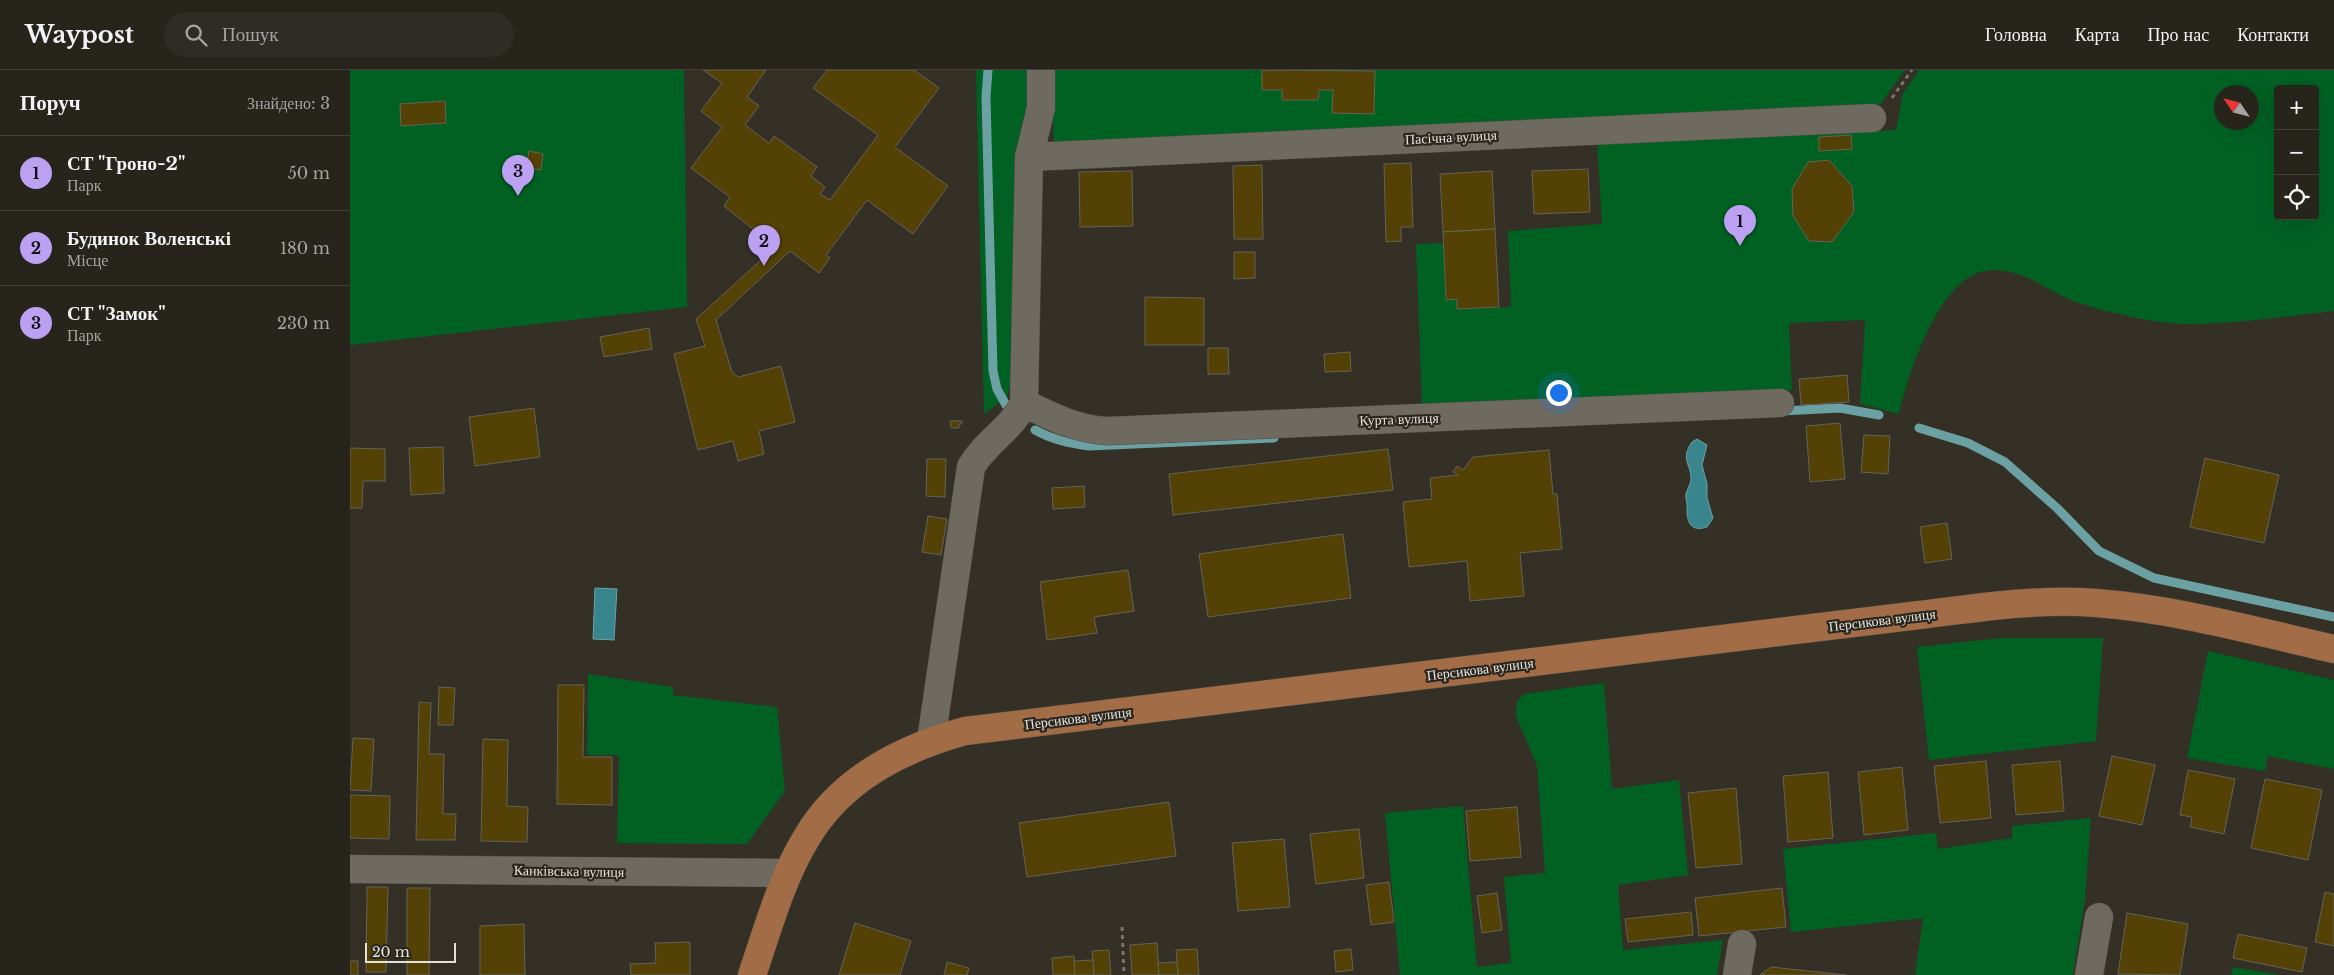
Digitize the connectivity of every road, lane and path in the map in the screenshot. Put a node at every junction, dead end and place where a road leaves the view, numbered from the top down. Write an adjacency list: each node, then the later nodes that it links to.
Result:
1 (1041, 70): 3 (street)
2 (1872, 118): 3 (street, Пасічна вулиця)
3 (1029, 157): 4 (street)
4 (1024, 403): 5 (street, Курта вулиця); 7 (street)
5 (1780, 403)
6 (2334, 649): 7 (main road, Персикова вулиця)
7 (931, 741): 9 (main road, Персикова вулиця)
8 (350, 869): 9 (street, Канківська вулиця)
9 (788, 873): 13 (main road, Персикова вулиця)
10 (2099, 916): 16 (street)
11 (1122, 927): 14 (path)
12 (1742, 944): 15 (street)
13 (752, 975)
14 (1124, 975)
15 (1737, 975)
16 (2089, 975)

